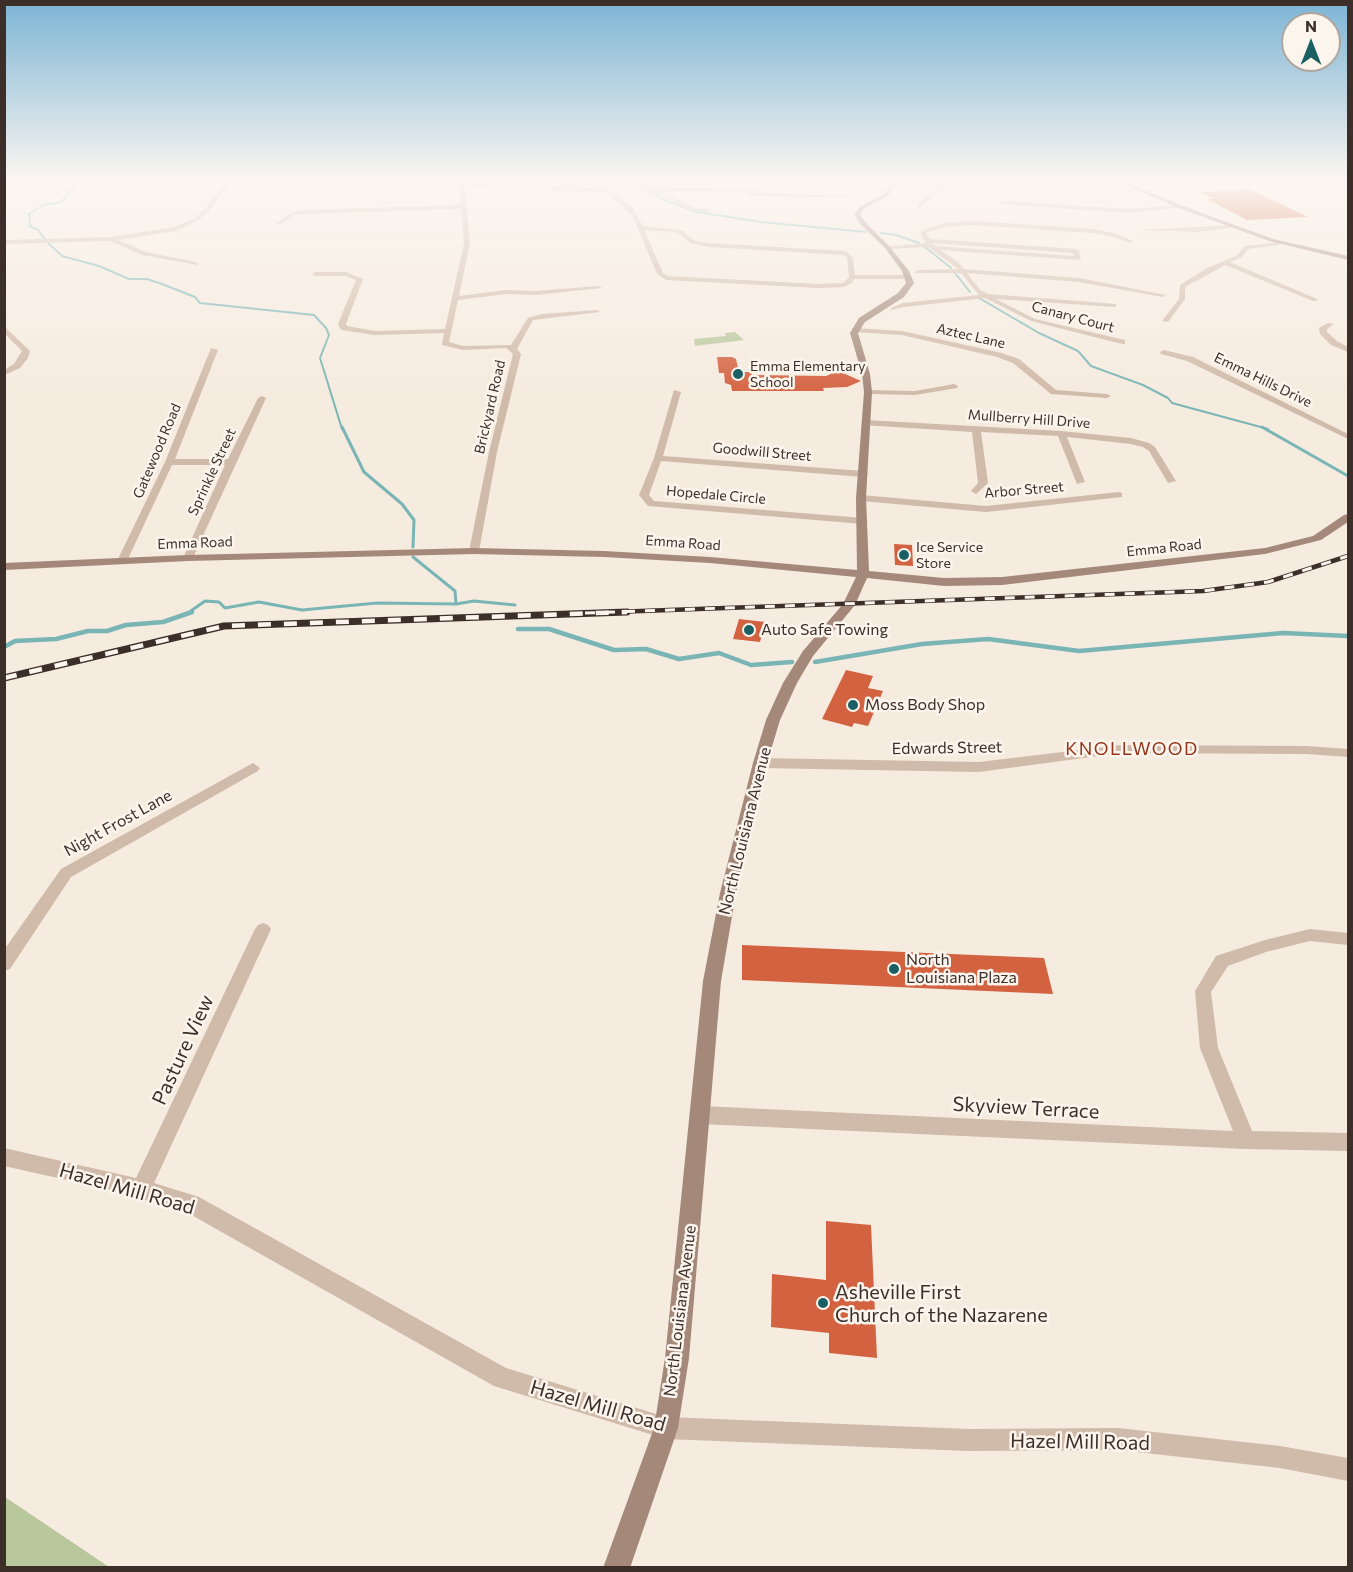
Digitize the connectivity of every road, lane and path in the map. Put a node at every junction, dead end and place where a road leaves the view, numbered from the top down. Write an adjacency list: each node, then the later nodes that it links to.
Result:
1 (138, 251): 15 (street)
2 (465, 251): 23 (street)
3 (650, 251): 19 (street)
4 (736, 251): 12 (street)
5 (820, 251): 19 (street)
6 (891, 251): 18 (street)
7 (939, 251): 16 (street)
8 (1037, 251): 11 (street)
9 (1243, 251): 14 (street)
10 (1318, 251): 13 (street)
11 (1077, 254)
12 (736, 255)
13 (1348, 258)
14 (1224, 262): 24 (street); 28 (street)
15 (196, 264)
16 (964, 271): 18 (street); 21 (street); 22 (street)
17 (315, 274): 32 (street)
18 (913, 275): 19 (street); 31 (street)
19 (852, 277)
20 (599, 288): 23 (street)
21 (1163, 295)
22 (986, 296): 25 (street); 26 (street); 33 (street, Canary Court)
23 (455, 298): 32 (street)
24 (1315, 300)
25 (1115, 305)
26 (893, 309)
27 (597, 312): 34 (street)
28 (1166, 321)
29 (1330, 324): 35 (street)
30 (4, 328): 38 (street)
31 (855, 330): 41 (street, North Louisiana Avenue); 42 (street, Aztec Lane)
32 (447, 331): 34 (street, Brickyard Road)
33 (1122, 342)
34 (513, 348): 59 (street, Brickyard Road)
35 (1348, 350)
36 (214, 351): 49 (street, Gatewood Road)
37 (1164, 352): 47 (street, Emma Hills Drive)
38 (4, 373)
39 (954, 386): 41 (street)
40 (677, 392): 48 (street, Hopedale Circle)
41 (868, 392): 44 (street, North Louisiana Avenue)
42 (1107, 396)
43 (262, 398): 50 (street, Sprinkle Street)
44 (866, 423): 45 (street, Mullberry Hill Drive); 51 (street, North Louisiana Avenue)
45 (975, 430): 46 (street, Mullberry Hill Drive); 54 (street)
46 (1061, 434): 52 (street, Mullberry Hill Drive); 53 (street)
47 (1348, 437)
48 (658, 458): 51 (street, Goodwill Street); 58 (street, Hopedale Circle)
49 (169, 462): 50 (street); 61 (street, Gatewood Road)
50 (231, 462): 60 (street, Sprinkle Street)
51 (863, 474): 56 (street, North Louisiana Avenue)
52 (1171, 481)
53 (1080, 482)
54 (976, 491)
55 (1119, 495): 56 (street, Arbor Street)
56 (861, 498): 58 (street, North Louisiana Avenue)
57 (1348, 517): 63 (street, Emma Road)
58 (863, 521): 63 (street, North Louisiana Avenue)
59 (474, 551): 60 (street, Emma Road); 63 (street, Emma Road)
60 (188, 558): 61 (street, Emma Road)
61 (122, 561): 62 (street, Emma Road)
62 (4, 567)
63 (863, 575): 65 (street, North Louisiana Avenue)
64 (1348, 753): 65 (street, Edwards Street)
65 (760, 763): 70 (street, North Louisiana Avenue)
66 (253, 768): 69 (street, Night Frost Lane)
67 (263, 929): 74 (street, Pasture View)
68 (1348, 939): 71 (street)
69 (4, 964)
70 (701, 1115): 71 (street, Skyview Terrace); 75 (street, North Louisiana Avenue)
71 (1246, 1140): 72 (street, Skyview Terrace)
72 (1348, 1142)
73 (4, 1157): 74 (street, Hazel Mill Road)
74 (141, 1190): 75 (street, Hazel Mill Road)
75 (666, 1428): 76 (street, Hazel Mill Road); 77 (street, North Louisiana Avenue)
76 (1348, 1470)
77 (616, 1568)

